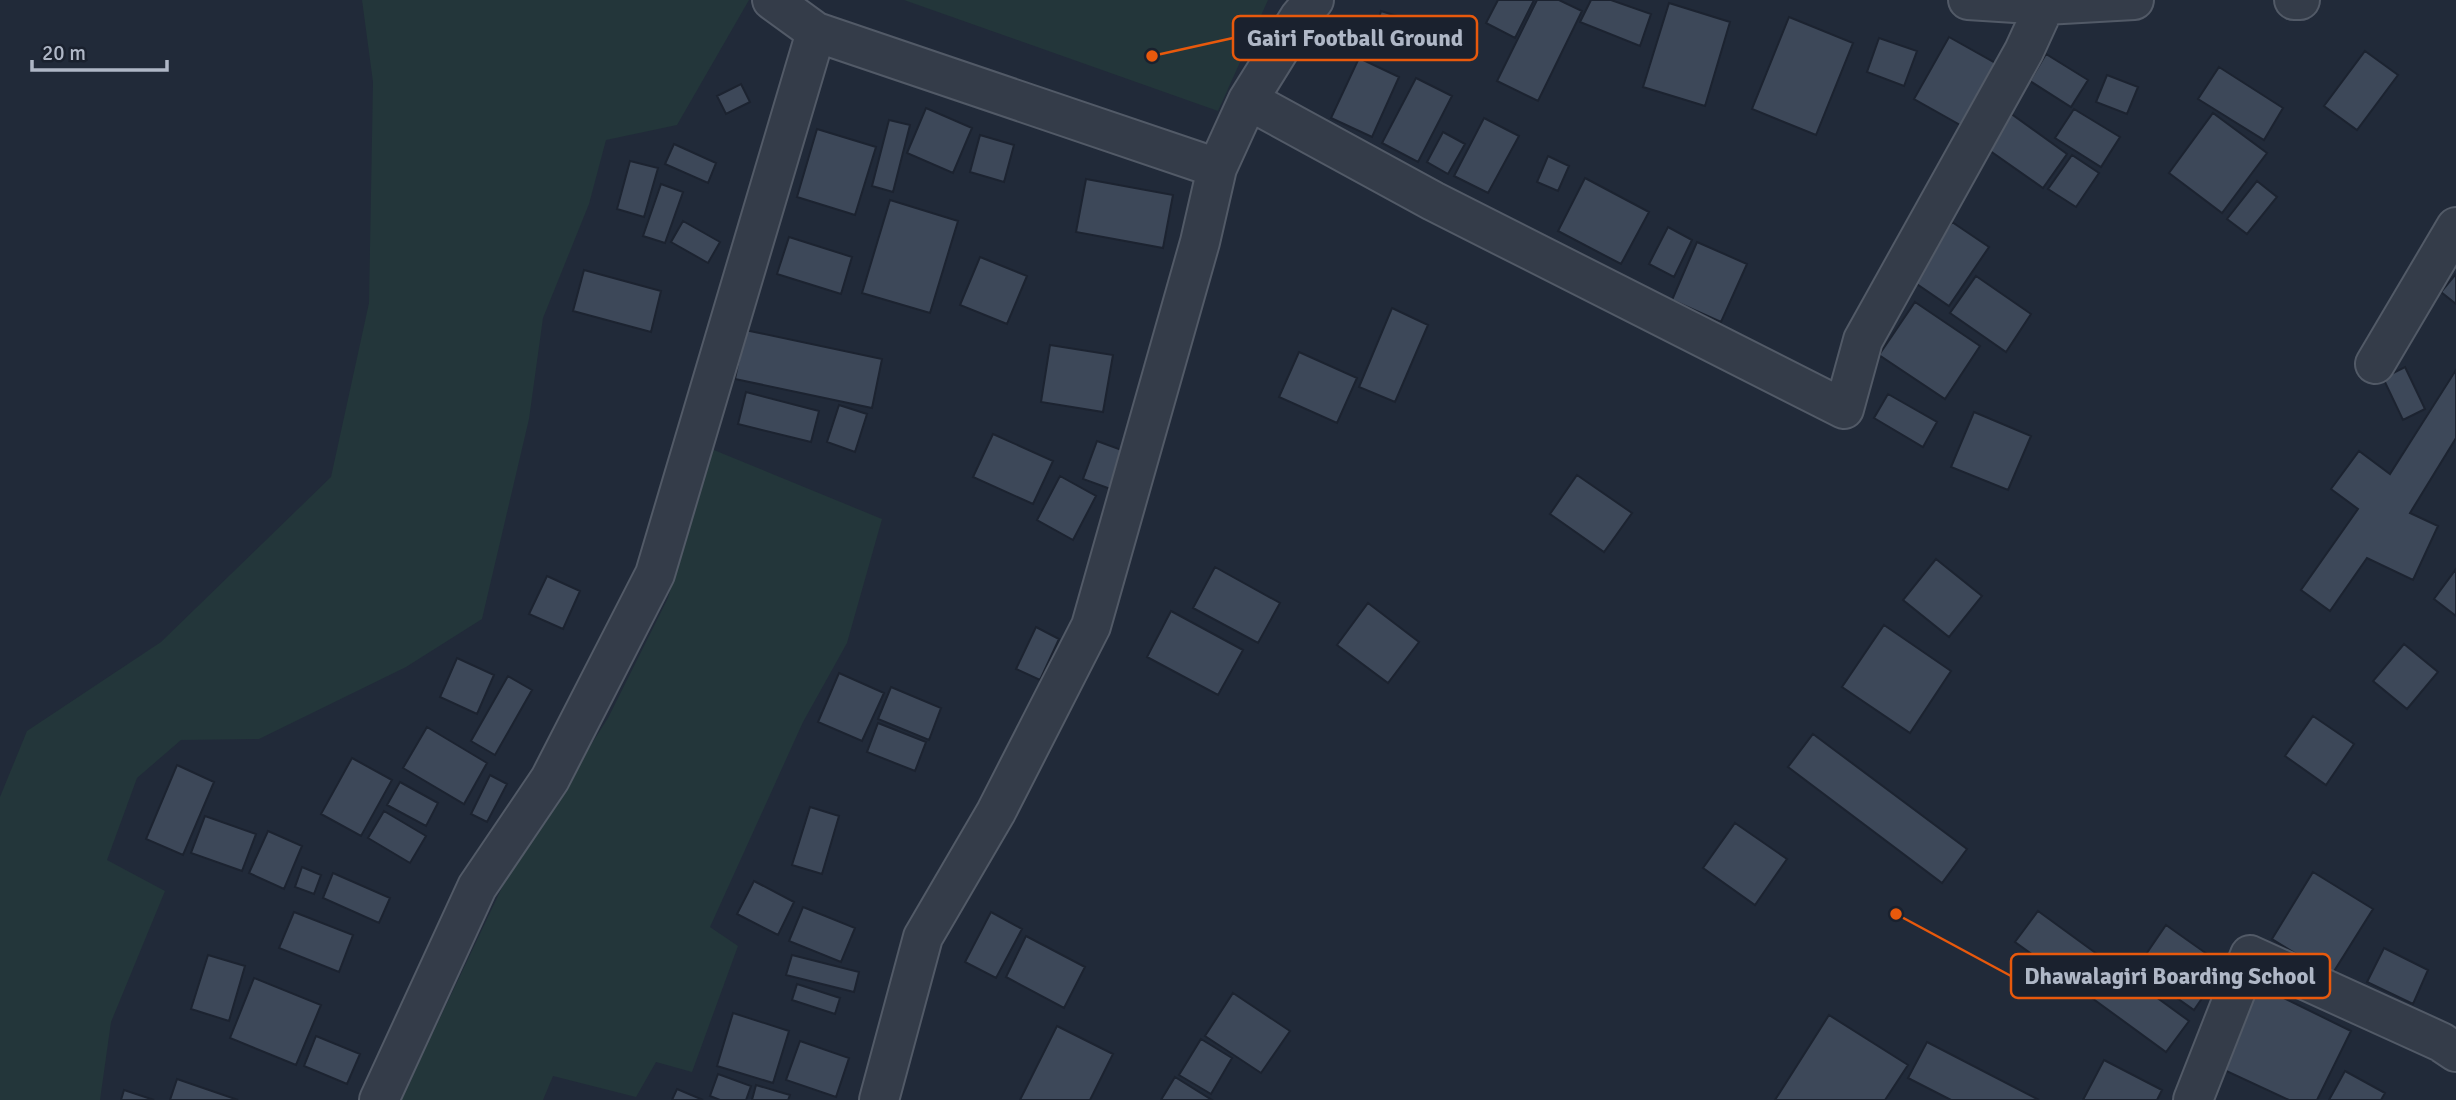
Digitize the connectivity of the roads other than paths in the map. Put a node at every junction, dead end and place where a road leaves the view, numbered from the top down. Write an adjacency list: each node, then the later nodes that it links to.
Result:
1 (772, 0): 8 (street)
2 (1314, 0): 9 (street)
3 (1968, 0): 7 (street)
4 (2134, 0): 7 (street)
5 (2294, 0): 6 (street)
6 (2300, 0)
7 (2045, 5): 9 (street)
8 (816, 32): 10 (street); 14 (street)
9 (1248, 100): 10 (street)
10 (1217, 168): 15 (street)
11 (2456, 227): 12 (street)
12 (2375, 364)
13 (2456, 1052): 16 (street)
14 (379, 1100)
15 (879, 1100)
16 (2193, 1100)

